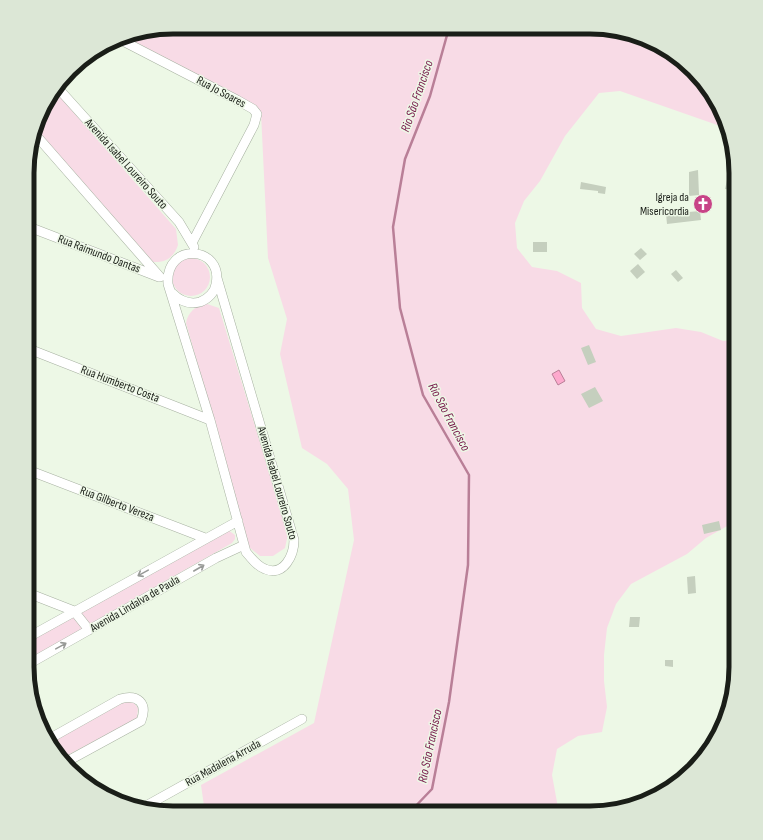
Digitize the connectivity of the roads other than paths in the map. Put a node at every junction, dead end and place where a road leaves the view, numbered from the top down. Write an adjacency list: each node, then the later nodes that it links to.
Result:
1 (126, 43): 5 (street, Rua Jo Soares)
2 (61, 91): 5 (street, Avenida Isabel Loureiro Souto)
3 (39, 138): 7 (street)
4 (34, 229): 7 (street, Rua Raimundo Dantas)
5 (192, 243): 6 (street, Avenida Isabel Loureiro Souto)
6 (198, 253): 8 (street, Avenida Isabel Loureiro Souto); 9 (street)
7 (160, 277): 9 (street, Rua Raimundo Dantas)
8 (217, 278): 10 (street); 16 (street, Avenida Isabel Loureiro Souto)
9 (168, 284): 10 (street, Avenida Isabel Loureiro Souto)
10 (172, 293): 12 (street, Avenida Isabel Loureiro Souto)
11 (34, 351): 12 (street, Rua Humberto Costa)
12 (210, 420): 14 (street, Avenida Isabel Loureiro Souto)
13 (34, 472): 15 (street, Rua Gilberto Vereza)
14 (238, 521): 15 (street, Avenida Lindalva de Paula); 16 (street, Avenida Isabel Loureiro Souto)
15 (205, 538): 18 (street, Avenida Lindalva de Paula, one-way to 18)
16 (244, 545): 19 (street, Avenida Lindalva de Paula, one-way to 16)
17 (34, 595): 18 (street)
18 (74, 611): 19 (street); 20 (street, Avenida Lindalva de Paula)
19 (89, 630): 21 (street, Avenida Lindalva de Paula, one-way to 19)
20 (34, 634)
21 (34, 661)
22 (302, 720): 25 (street, Rua Madalena Arruda)
23 (53, 736): 24 (street)
24 (69, 760)
25 (149, 804)

